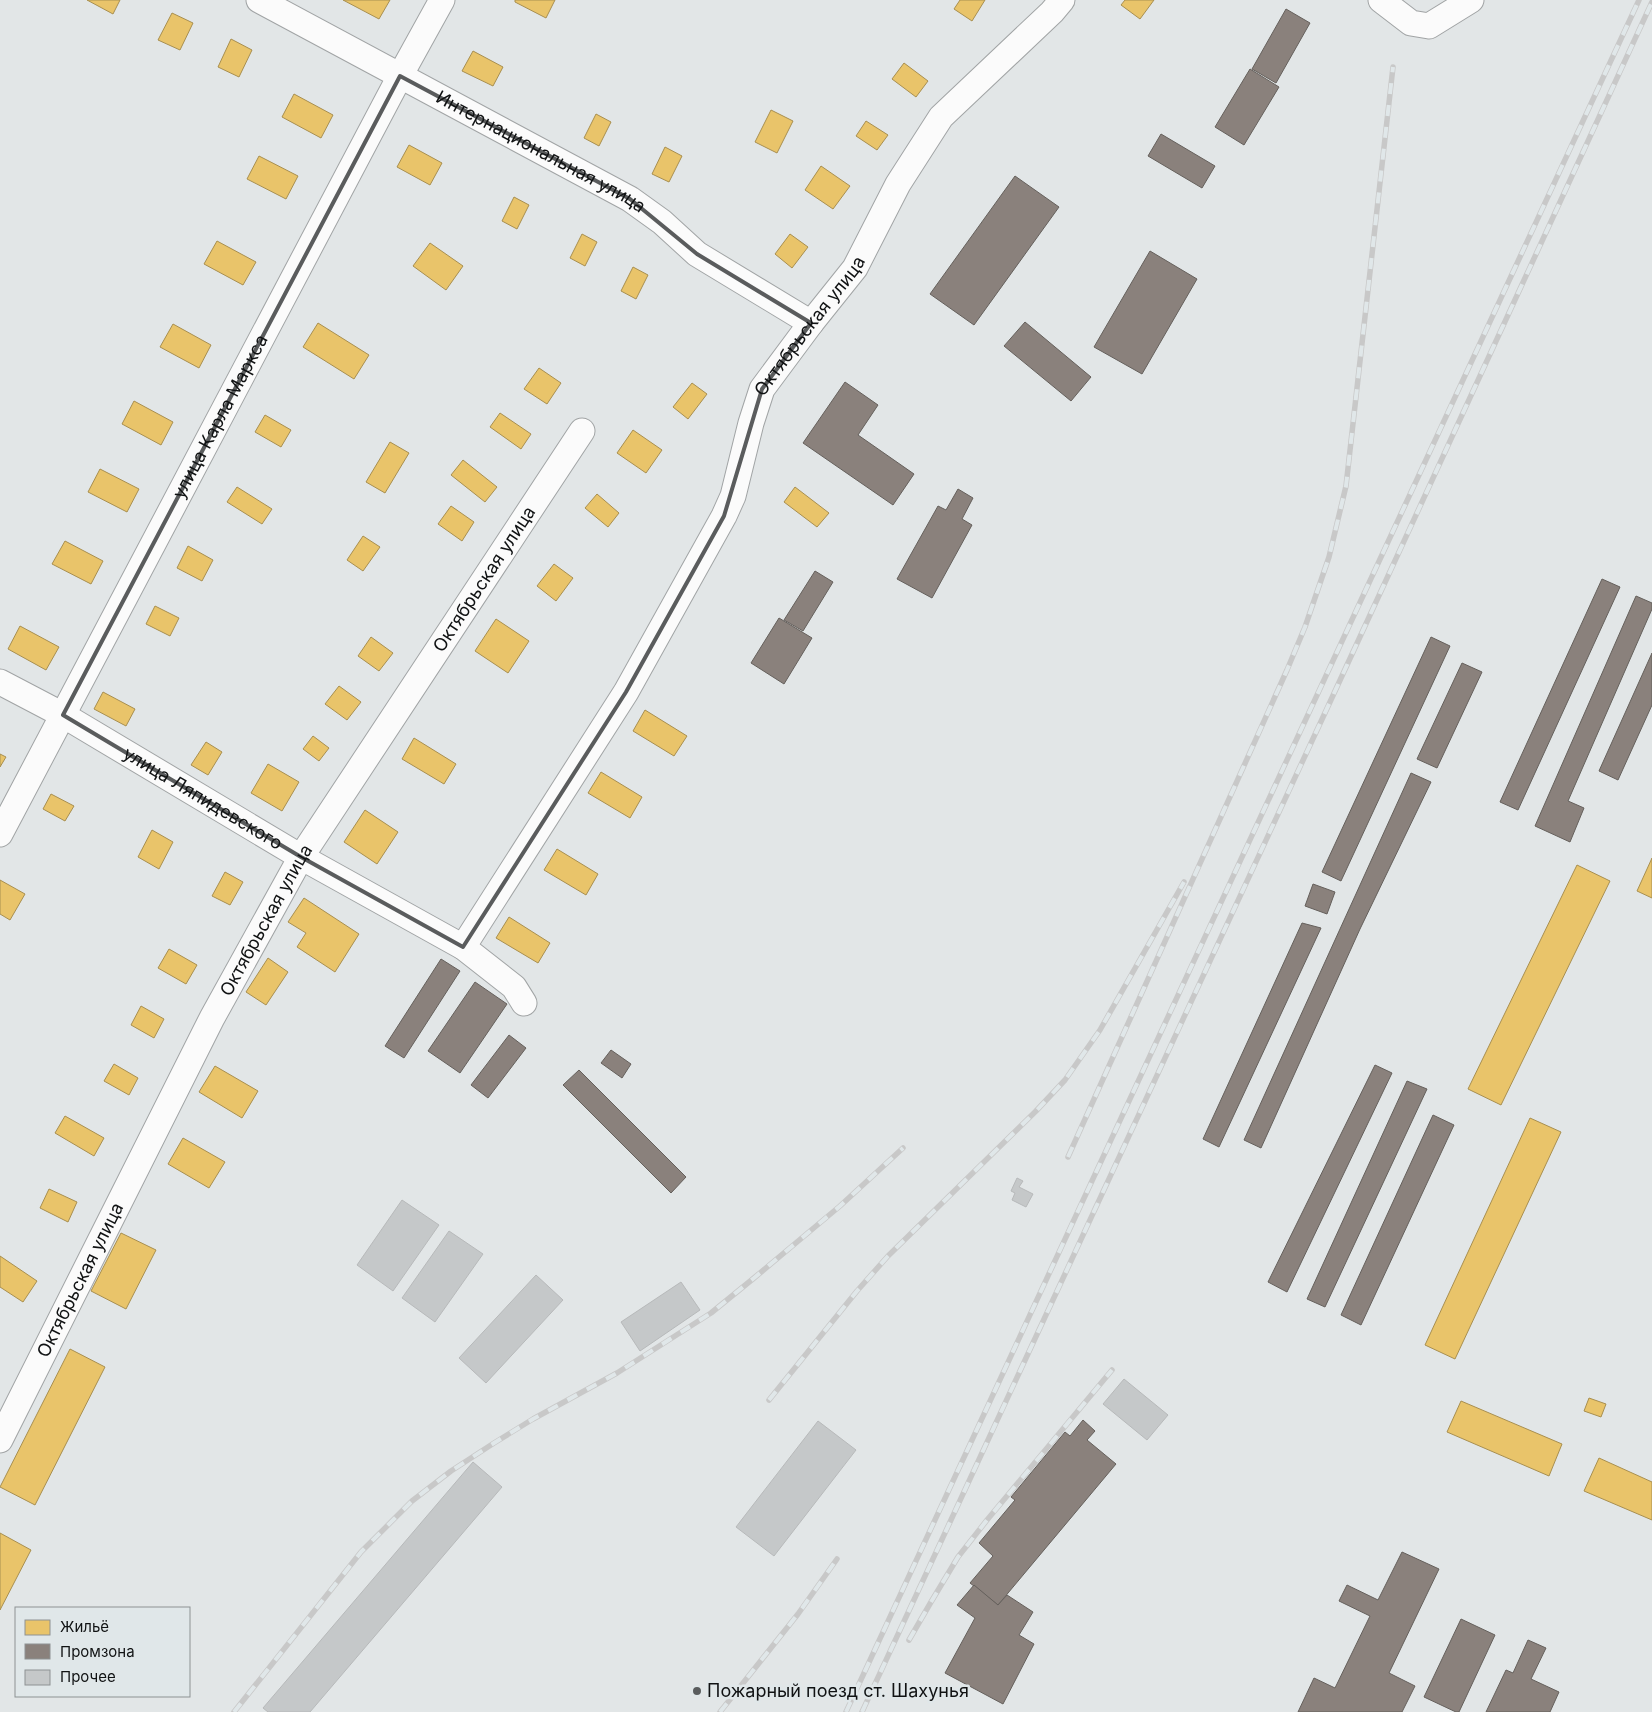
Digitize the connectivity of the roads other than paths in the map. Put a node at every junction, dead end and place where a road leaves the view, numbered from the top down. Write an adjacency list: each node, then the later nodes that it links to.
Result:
1 (259, 0): 6 (street, Интернациональная улица)
2 (442, 0): 6 (street, улица Карла Маркса)
3 (1062, 0): 7 (street, Октябрьская улица)
4 (1381, 0): 5 (street)
5 (1471, 0)
6 (400, 76): 7 (street, Интернациональная улица); 10 (street, улица Карла Маркса)
7 (810, 323): 13 (street, Октябрьская улица)
8 (582, 431): 12 (street, Октябрьская улица)
9 (0, 682): 10 (street, улица Ляпидевского)
10 (63, 716): 11 (street, улица Карла Маркса); 12 (street, улица Ляпидевского)
11 (0, 834)
12 (301, 857): 13 (street, улица Ляпидевского); 15 (street, Октябрьская улица)
13 (463, 948): 14 (street, улица Ляпидевского)
14 (524, 1003)
15 (0, 1440)

